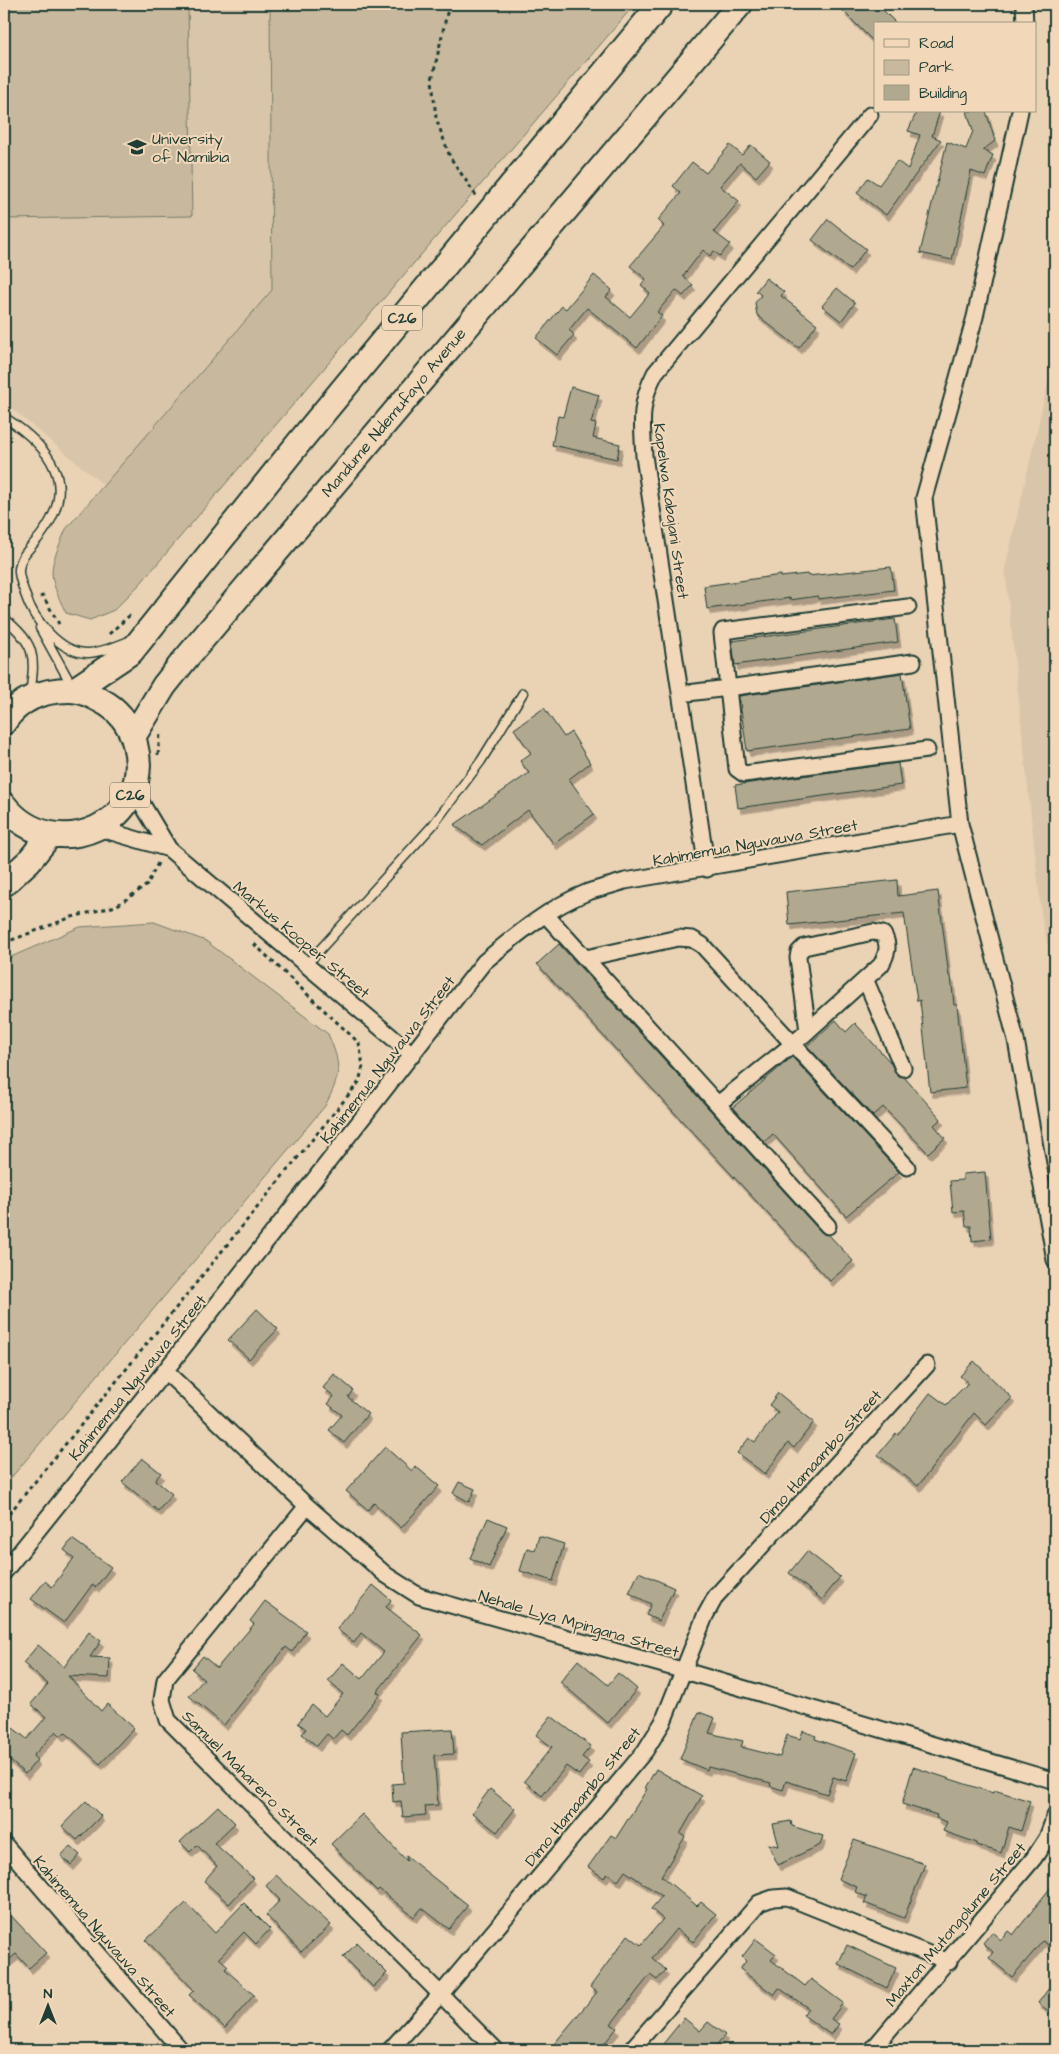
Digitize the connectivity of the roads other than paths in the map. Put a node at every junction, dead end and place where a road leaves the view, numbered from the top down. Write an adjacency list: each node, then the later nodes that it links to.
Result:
1 (661, 4): 11 (main road, C26)
2 (740, 4): 19 (main road, Mandume Ndemufayo Avenue)
3 (1024, 4): 4 (street)
4 (1025, 22)
5 (1020, 112): 23 (street)
6 (870, 115): 16 (street, Kapelwa Kabajani Street)
7 (4, 417): 10 (lane)
8 (908, 608): 13 (street)
9 (4, 618): 17 (lane)
10 (37, 622): 11 (lane); 14 (lane)
11 (145, 634): 14 (main road, C26)
12 (913, 662): 13 (street)
13 (728, 688): 16 (street); 20 (street)
14 (74, 690): 17 (main road, C26); 19 (main road, C26)
15 (523, 693): 31 (lane)
16 (680, 694): 27 (street, Kapelwa Kabajani Street)
17 (30, 698): 18 (main road, C26)
18 (4, 722)
19 (133, 737): 21 (main road, C26)
20 (926, 750)
21 (133, 789): 24 (main road, C26); 26 (street)
22 (4, 805): 25 (main road)
23 (960, 824): 27 (street, Kahimemua Nguvauva Street); 40 (street)
24 (92, 830): 25 (main road); 26 (street)
25 (50, 835): 28 (main road)
26 (170, 849): 31 (street, Markus Kooper Street)
27 (707, 869): 29 (street, Kahimemua Nguvauva Street)
28 (4, 884)
29 (546, 915): 30 (street); 35 (street, Kahimemua Nguvauva Street)
30 (586, 958): 34 (street); 37 (street)
31 (306, 966): 35 (street, Markus Kooper Street)
32 (866, 981): 33 (street); 33 (street); 36 (street)
33 (808, 1031): 34 (street)
34 (793, 1044): 37 (street); 38 (street)
35 (413, 1055): 42 (street, Kahimemua Nguvauva Street)
36 (903, 1068)
37 (718, 1104): 39 (street)
38 (907, 1167)
39 (828, 1226)
40 (1055, 1260)
41 (927, 1365): 45 (street, Dimo Hamaambo Street)
42 (165, 1371): 43 (street, Nehale Lya Mpingana Street); 44 (street, Kahimemua Nguvauva Street)
43 (308, 1506): 45 (street, Nehale Lya Mpingana Street); 50 (street, Samuel Maharero Street)
44 (4, 1572)
45 (685, 1671): 46 (street, Nehale Lya Mpingana Street); 50 (street, Dimo Hamaambo Street)
46 (1055, 1781)
47 (1055, 1816): 49 (street, Maxton Mutongolume Street)
48 (4, 1844): 51 (street, Kahimemua Nguvauva Street)
49 (949, 1962): 54 (street); 55 (street, Maxton Mutongolume Street)
50 (441, 1994): 52 (street, Dimo Hamaambo Street); 53 (street, Samuel Maharero Street)
51 (180, 2050)
52 (390, 2050)
53 (496, 2050)
54 (631, 2050)
55 (872, 2050)

